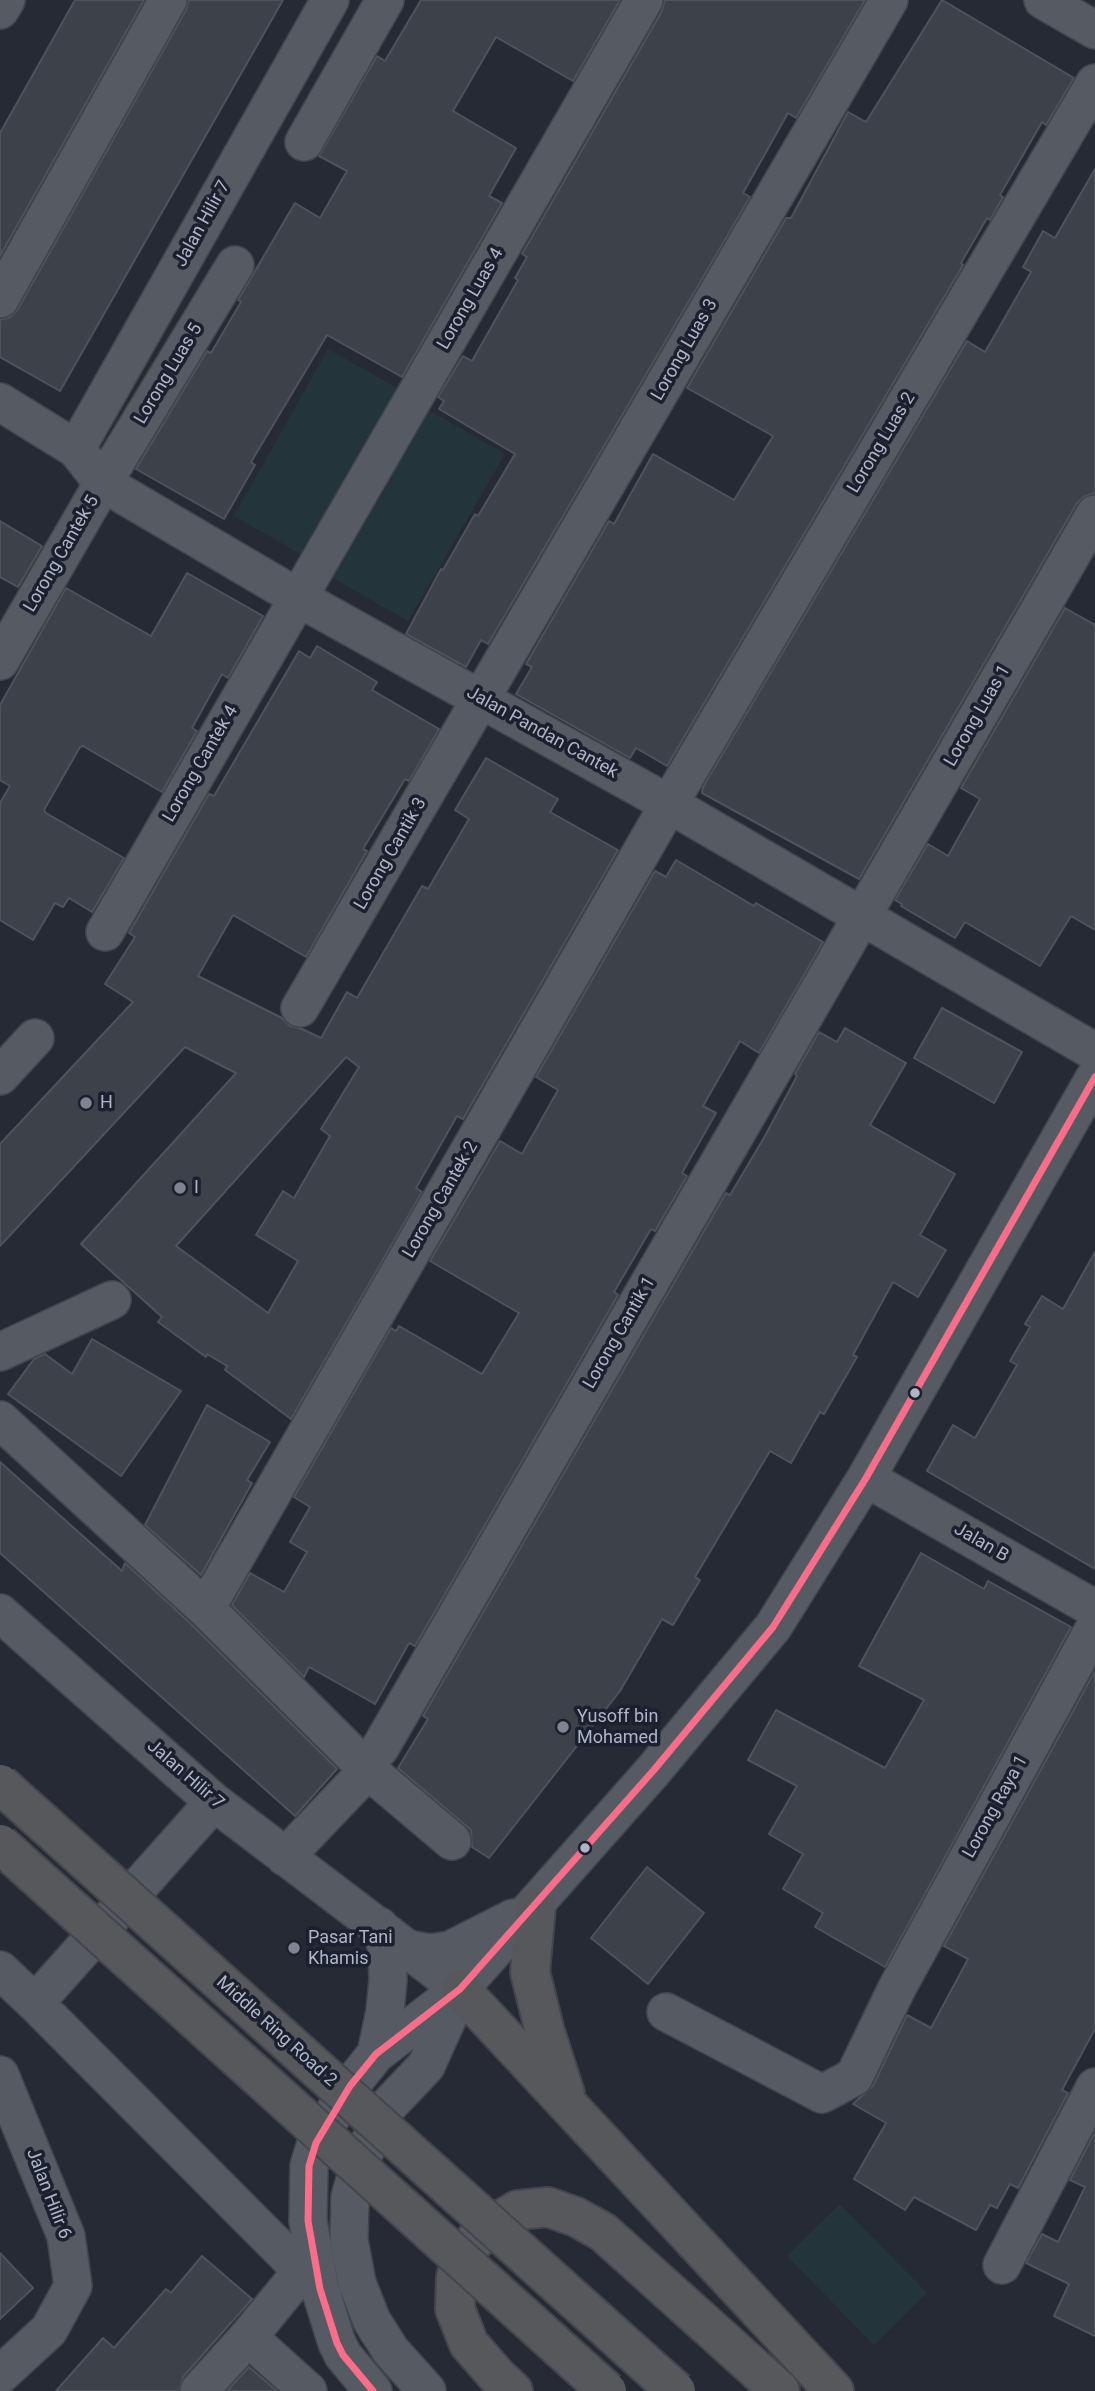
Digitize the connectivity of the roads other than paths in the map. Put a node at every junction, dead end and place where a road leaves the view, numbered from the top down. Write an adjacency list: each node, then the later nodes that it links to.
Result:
1 (6, 0): 8 (street)
2 (168, 0): 13 (street)
3 (330, 0): 15 (street, Jalan Hilir 7)
4 (385, 0): 11 (street)
5 (644, 0): 18 (street, Lorong Luas 4)
6 (888, 0): 20 (street, Lorong Luas 3)
7 (1043, 0): 9 (street)
8 (0, 10)
9 (1095, 30)
10 (1095, 83): 21 (street, Lorong Luas 2)
11 (304, 142)
12 (235, 265): 16 (street, Lorong Luas 5)
13 (0, 299)
14 (0, 402): 15 (street, Jalan Pandan Cantek)
15 (76, 449): 16 (street, Jalan Pandan Cantek)
16 (103, 483): 18 (street, Jalan Pandan Cantek); 19 (street, Lorong Cantek 5)
17 (1095, 514): 22 (street, Lorong Luas 1)
18 (297, 597): 20 (street, Jalan Pandan Cantek); 23 (street, Lorong Cantek 4)
19 (0, 661)
20 (481, 700): 21 (street, Jalan Pandan Cantek); 24 (street, Lorong Cantik 3)
21 (668, 804): 22 (street, Jalan Pandan Cantek); 33 (street, Lorong Cantek 2)
22 (861, 917): 26 (street, Jalan Pandan Cantek); 37 (street, Lorong Cantik 1)
23 (105, 932)
24 (300, 1008)
25 (35, 1038): 27 (street)
26 (1095, 1052)
27 (0, 1076)
28 (1095, 1077): 32 (street)
29 (111, 1300): 30 (street)
30 (0, 1352)
31 (0, 1420): 37 (street)
32 (866, 1478): 34 (street, Jalan B); 43 (street)
33 (212, 1596)
34 (1095, 1609)
35 (0, 1613): 39 (street, Jalan Hilir 7)
36 (1095, 1627): 49 (street, Lorong Raya 1)
37 (374, 1759): 40 (street); 42 (street, Lorong Cantik 1)
38 (0, 1784): 64 (highway, Middle Ring Road 2, bridge)
39 (214, 1802): 42 (street, Jalan Hilir 7); 48 (street)
40 (452, 1841)
41 (0, 1844): 63 (highway, bridge)
42 (285, 1857): 44 (street, Jalan Hilir 7)
43 (536, 1906): 45 (street); 47 (street); 53 (highway)
44 (379, 1926): 45 (street, Jalan Hilir 7); 50 (street)
45 (408, 1948): 47 (street, Jalan Hilir 7)
46 (0, 1970): 48 (street)
47 (460, 1989): 50 (street); 53 (highway); 61 (street)
48 (35, 2003): 55 (street)
49 (666, 2012)
50 (376, 2054): 55 (street)
51 (0, 2075): 57 (street, Jalan Hilir 6)
52 (1095, 2087): 54 (street)
53 (568, 2104): 66 (highway)
54 (1002, 2265)
55 (311, 2280): 56 (street); 60 (street)
56 (248, 2337): 58 (street); 59 (street)
57 (0, 2375)
58 (199, 2391)
59 (307, 2391)
60 (373, 2391)
61 (427, 2391)
62 (513, 2391): 65 (highway)
63 (607, 2391)
64 (676, 2391)
65 (780, 2391)
66 (834, 2391)

